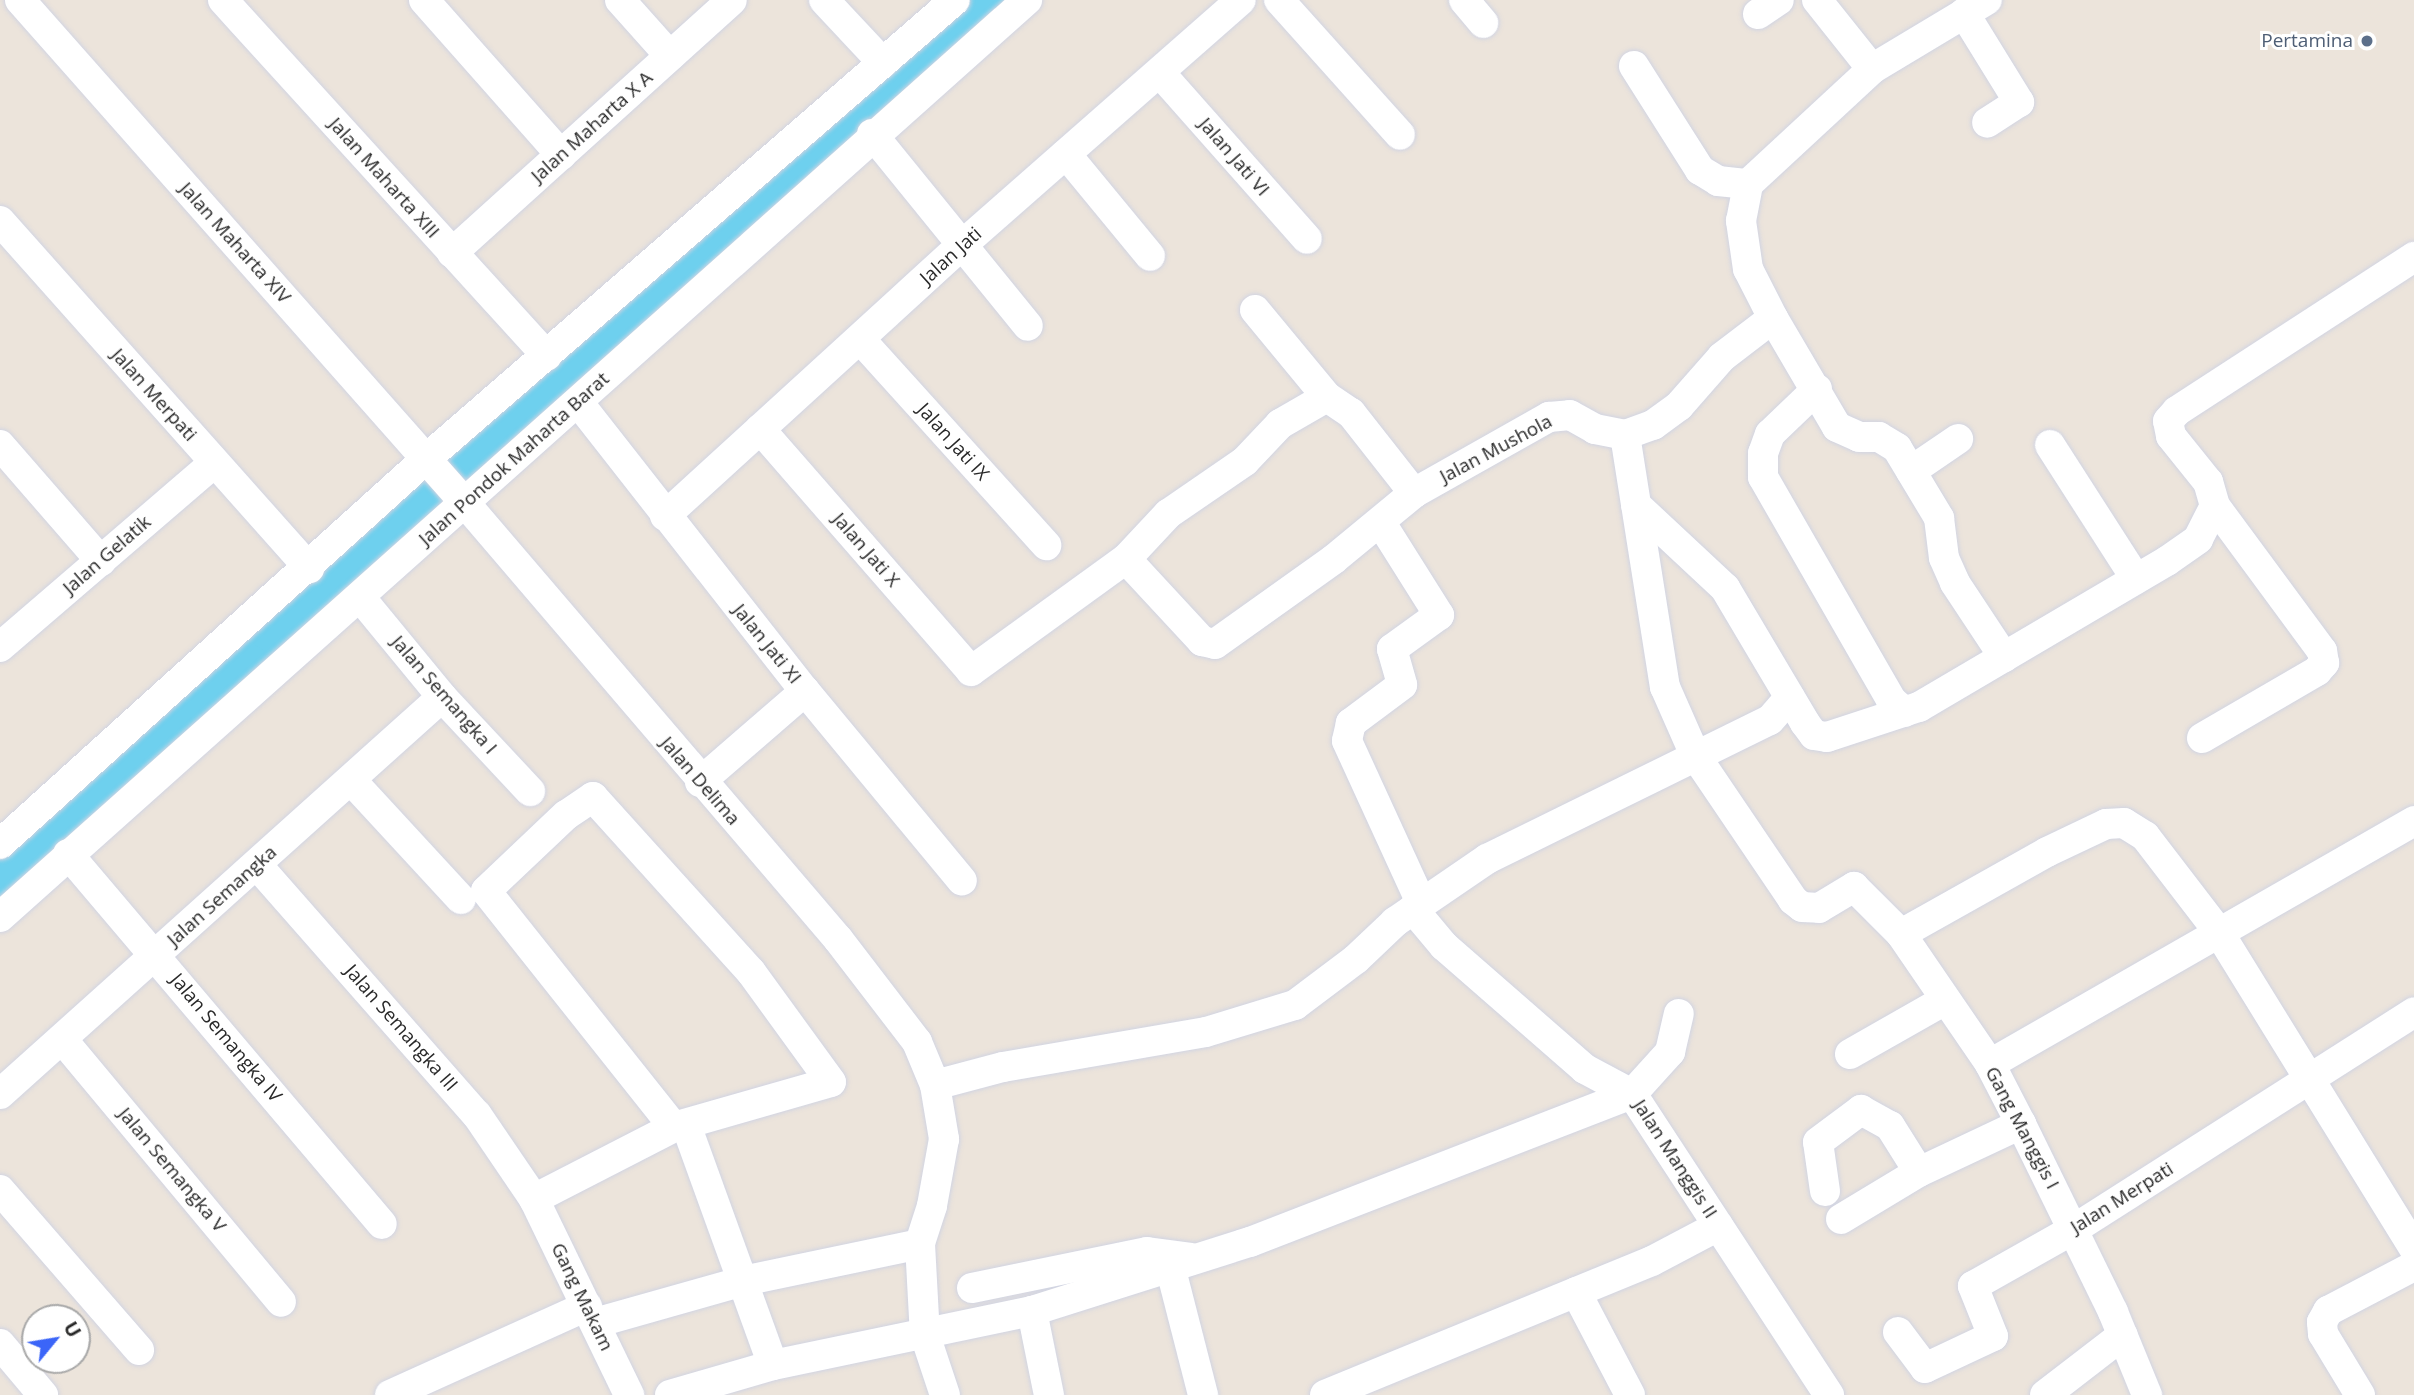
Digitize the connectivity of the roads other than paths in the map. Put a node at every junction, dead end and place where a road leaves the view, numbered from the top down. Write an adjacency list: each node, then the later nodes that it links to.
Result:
1 (20, 0): 47 (street, Jalan Maharta XIV)
2 (223, 0): 29 (street, Jalan Maharta XIII)
3 (424, 0): 24 (street)
4 (620, 0): 15 (street)
5 (732, 0): 15 (street, Jalan Maharta X A)
6 (824, 0): 16 (street)
7 (955, 0): 16 (street, Jalan Pondok Maharta Barat)
8 (1027, 0): 21 (street, Jalan Pondok Maharta Barat)
9 (1241, 0): 19 (street, Jalan Jati)
10 (1279, 0): 22 (street)
11 (1464, 0): 14 (street)
12 (1816, 0): 18 (street)
13 (1976, 7): 18 (street); 20 (street)
14 (1483, 23)
15 (670, 56): 24 (street, Jalan Maharta X A)
16 (883, 63): 36 (street, Jalan Pondok Maharta Barat)
17 (1634, 66): 25 (street)
18 (1872, 69): 25 (street)
19 (1161, 74): 23 (street, Jalan Jati); 27 (street, Jalan Jati VI)
20 (1987, 123)
21 (872, 134): 28 (street); 39 (street, Jalan Pondok Maharta Barat)
22 (1399, 135)
23 (1066, 154): 28 (street, Jalan Jati); 30 (street)
24 (561, 155): 29 (street, Jalan Maharta X A)
25 (1748, 184): 33 (street)
26 (0, 222): 45 (street, Jalan Merpati)
27 (1307, 239)
28 (962, 245): 34 (street); 35 (street, Jalan Jati)
29 (452, 253): 36 (street, Jalan Maharta XIII)
30 (1150, 256)
31 (2414, 257): 50 (street)
32 (1255, 310): 38 (street)
33 (1773, 318): 37 (street); 41 (street)
34 (1028, 326)
35 (860, 339): 40 (street, Jalan Jati); 53 (street, Jalan Jati IX)
36 (547, 356): 47 (street, Jalan Pondok Maharta Barat)
37 (1817, 389): 46 (street); 64 (street)
38 (1327, 397): 48 (street); 54 (street)
39 (578, 402): 47 (street, Jalan Pondok Maharta Barat); 51 (street, Jalan Jati XI)
40 (760, 429): 51 (street, Jalan Jati); 54 (street, Jalan Jati X)
41 (1625, 435): 48 (street, Jalan Mushola); 49 (street)
42 (1958, 439): 46 (street)
43 (2050, 444): 57 (street)
44 (0, 445): 55 (street)
45 (214, 463): 55 (street, Jalan Gelatik); 56 (street, Jalan Merpati)
46 (1910, 471): 60 (street)
47 (444, 480): 56 (street, Jalan Pondok Maharta Barat); 58 (street, Jalan Pondok Maharta Barat); 68 (street, Jalan Delima)
48 (1414, 493): 52 (street, Jalan Mushola)
49 (1636, 505): 63 (street); 66 (street)
50 (2215, 506): 57 (street); 65 (street)
51 (665, 516): 61 (street, Jalan Jati XI)
52 (1381, 523): 54 (street, Jalan Mushola); 76 (street, Jalan Manggis II)
53 (1046, 545)
54 (1126, 559)
55 (101, 561): 59 (street, Jalan Gelatik)
56 (309, 568): 71 (street, Jalan Pondok Maharta Barat)
57 (2136, 579): 60 (street)
58 (360, 597): 62 (street, Jalan Semangka I); 72 (street, Jalan Pondok Maharta Barat)
59 (0, 647)
60 (2004, 657): 64 (street)
61 (805, 691): 68 (street); 74 (street, Jalan Jati XI)
62 (442, 697): 67 (street, Jalan Semangka); 69 (street, Jalan Semangka I)
63 (1790, 697): 64 (street); 66 (street)
64 (1905, 712)
65 (2202, 738)
66 (1695, 755): 76 (street); 79 (street, Gang Manggis I)
67 (351, 780): 73 (street, Jalan Semangka); 75 (street)
68 (700, 782): 88 (street, Jalan Delima)
69 (530, 791)
70 (2414, 822): 78 (street)
71 (0, 844)
72 (68, 854): 77 (street, Jalan Pondok Maharta Barat); 80 (street, Jalan Semangka IV)
73 (257, 865): 80 (street, Jalan Semangka); 96 (street, Jalan Semangka III)
74 (962, 881)
75 (461, 899)
76 (1417, 906): 88 (street); 90 (street, Jalan Manggis II)
77 (0, 916)
78 (2218, 931): 79 (street); 86 (street); 87 (street)
79 (1901, 934): 81 (street, Gang Manggis I)
80 (156, 956): 84 (street, Jalan Semangka); 98 (street, Jalan Semangka IV)
81 (1945, 1000): 85 (street); 86 (street, Gang Manggis I)
82 (2414, 1012): 87 (street, Jalan Merpati)
83 (1679, 1014): 90 (street)
84 (62, 1038): 89 (street, Jalan Semangka); 109 (street, Jalan Semangka V)
85 (1850, 1054)
86 (1990, 1064): 91 (street, Gang Manggis I)
87 (2307, 1081): 100 (street, Jalan Merpati); 102 (street)
88 (935, 1085): 101 (street, Jalan Delima)
89 (0, 1094)
90 (1632, 1094): 99 (street, Jalan Manggis II); 103 (street)
91 (2021, 1124): 93 (street); 100 (street, Gang Manggis I)
92 (680, 1126): 92 (street); 96 (street); 106 (street)
93 (1919, 1172): 95 (street); 97 (street)
94 (0, 1190): 116 (street)
95 (1825, 1191)
96 (534, 1199): 111 (street, Gang Makam)
97 (1841, 1219)
98 (382, 1224)
99 (1718, 1226): 108 (street); 128 (street, Jalan Manggis II)
100 (2074, 1229): 112 (street, Jalan Merpati); 114 (street, Gang Manggis I)
101 (919, 1244): 106 (street); 113 (street)
102 (2414, 1248)
103 (1201, 1259): 105 (street); 107 (street)
104 (2414, 1266): 131 (street)
105 (1171, 1270): 110 (street); 125 (street)
106 (743, 1281): 111 (street); 117 (street)
107 (972, 1288)
108 (1576, 1292): 118 (street); 127 (street)
109 (281, 1301)
110 (1031, 1311): 113 (street); 124 (street)
111 (591, 1315): 120 (street); 121 (street, Gang Makam)
112 (1898, 1332)
113 (925, 1335): 117 (street); 123 (street)
114 (2123, 1335): 129 (street); 130 (street, Gang Manggis I)
115 (0, 1344): 119 (street)
116 (139, 1350)
117 (773, 1365): 122 (street)
118 (1362, 1388): 126 (street)
119 (43, 1395)
120 (390, 1395)
121 (629, 1395)
122 (670, 1395)
123 (945, 1395)
124 (1049, 1395)
125 (1203, 1395)
126 (1325, 1395)
127 (1630, 1395)
128 (1829, 1395)
129 (2045, 1395)
130 (2147, 1395)
131 (2360, 1395)

